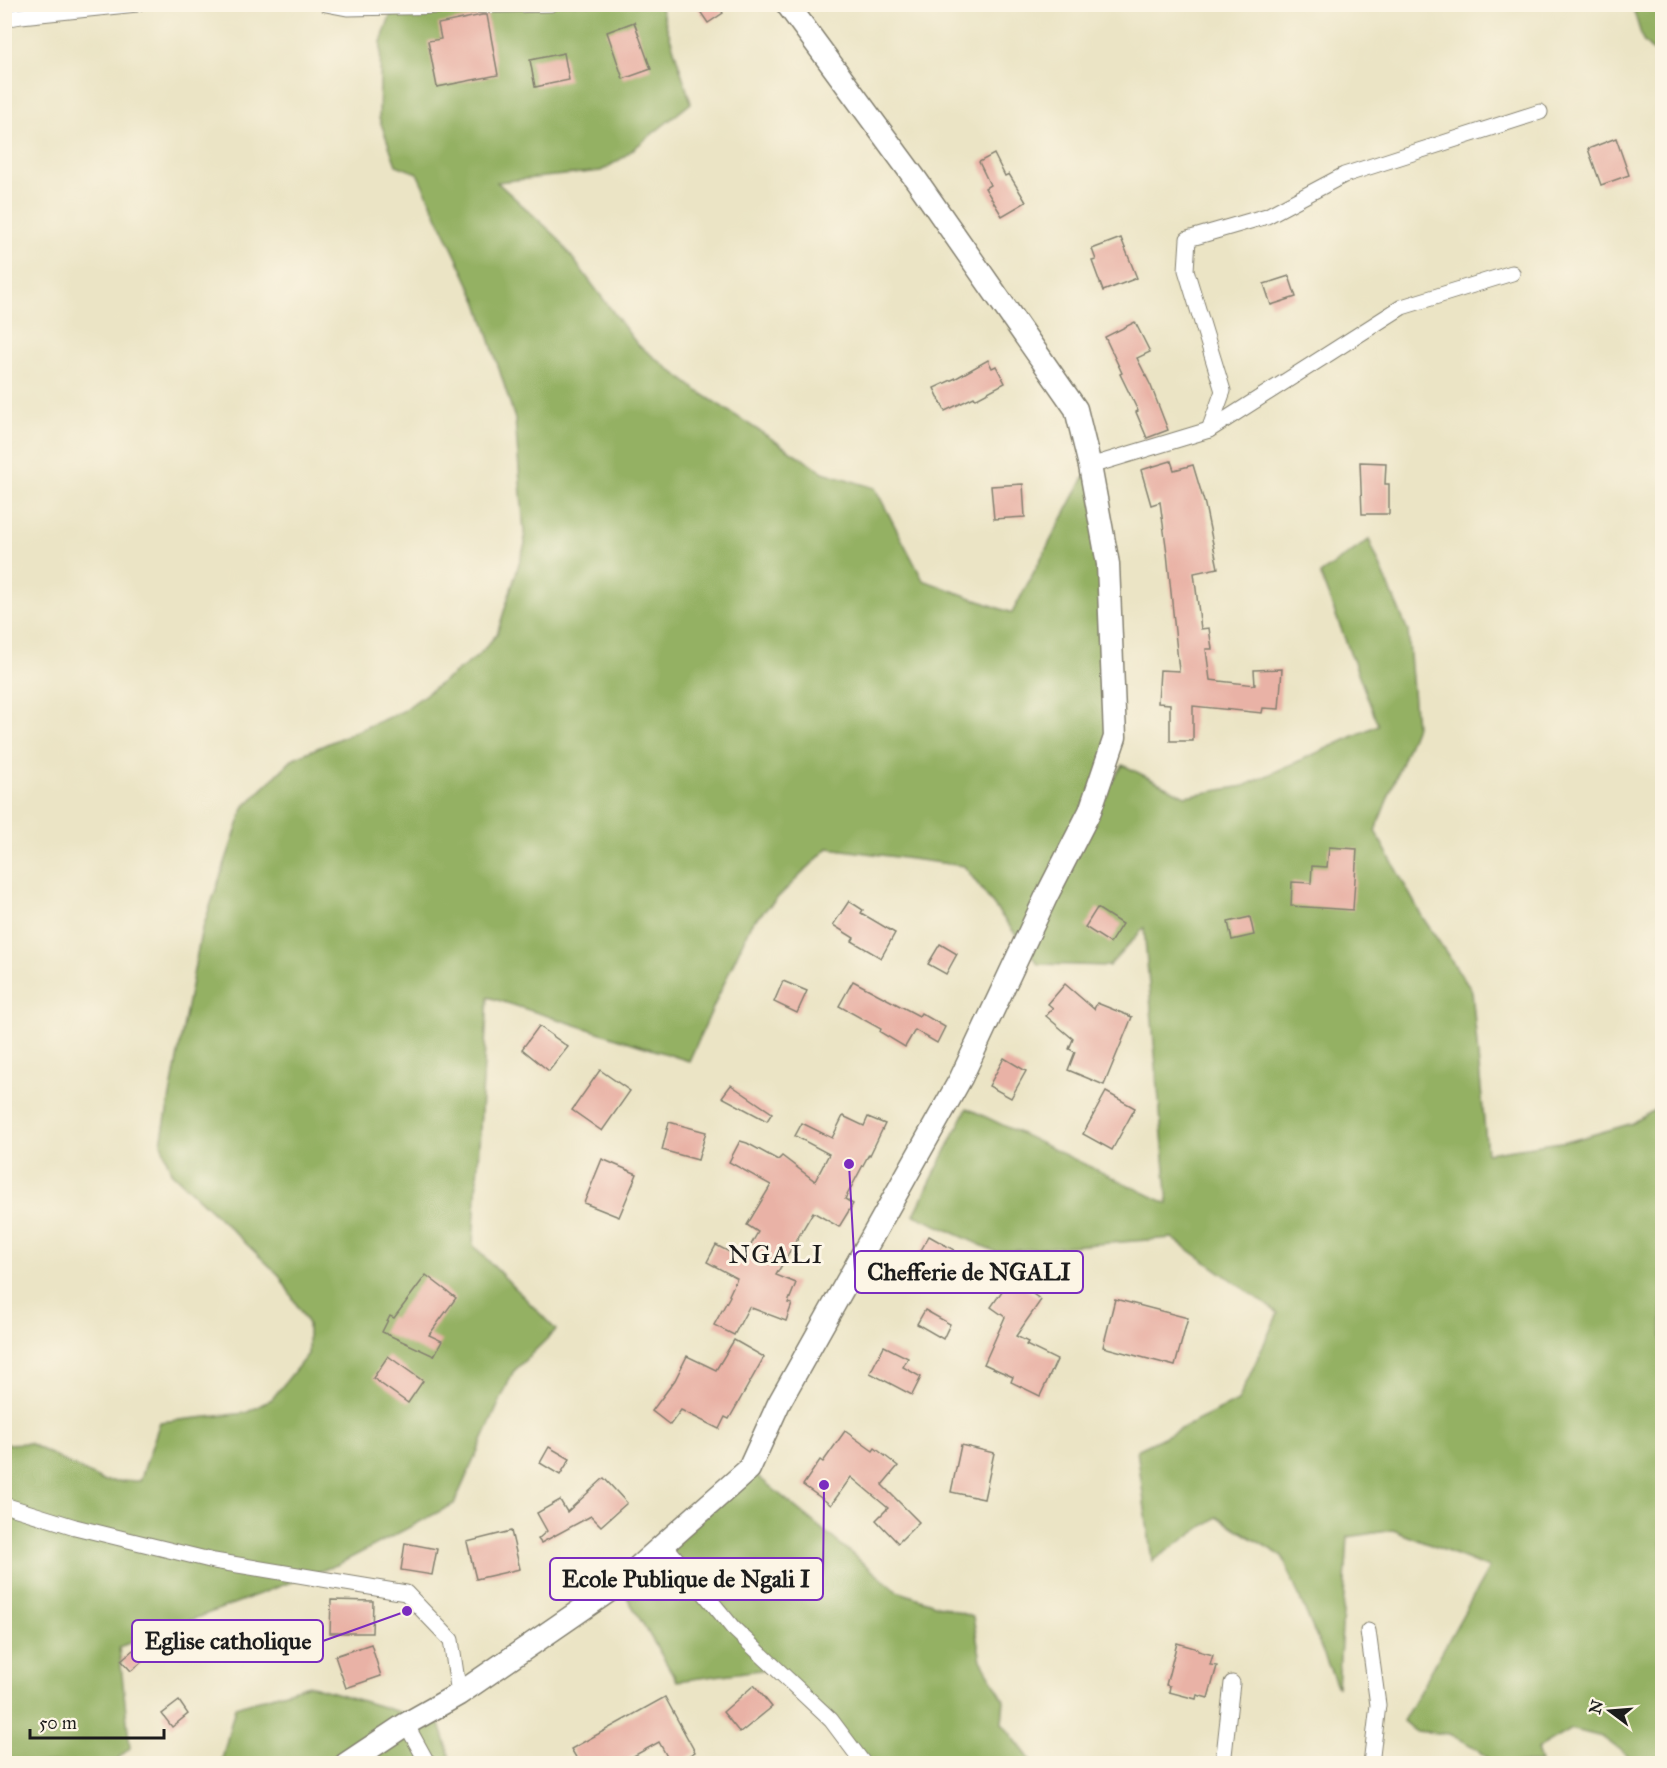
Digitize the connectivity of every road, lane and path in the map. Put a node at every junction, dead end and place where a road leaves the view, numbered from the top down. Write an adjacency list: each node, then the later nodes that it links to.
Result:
1 (136, 4): 5 (street)
2 (326, 4): 3 (street)
3 (551, 4)
4 (787, 4): 9 (street)
5 (4, 19)
6 (1540, 112): 8 (street)
7 (1512, 273): 8 (street)
8 (1209, 430): 9 (street)
9 (1090, 466): 11 (street)
10 (4, 1505): 14 (street)
11 (664, 1544): 14 (street); 18 (street)
12 (1368, 1631): 20 (street)
13 (1232, 1683): 19 (street)
14 (459, 1694): 15 (street)
15 (406, 1724): 16 (street); 17 (street)
16 (346, 1764)
17 (428, 1764)
18 (864, 1764)
19 (1223, 1764)
20 (1371, 1764)

